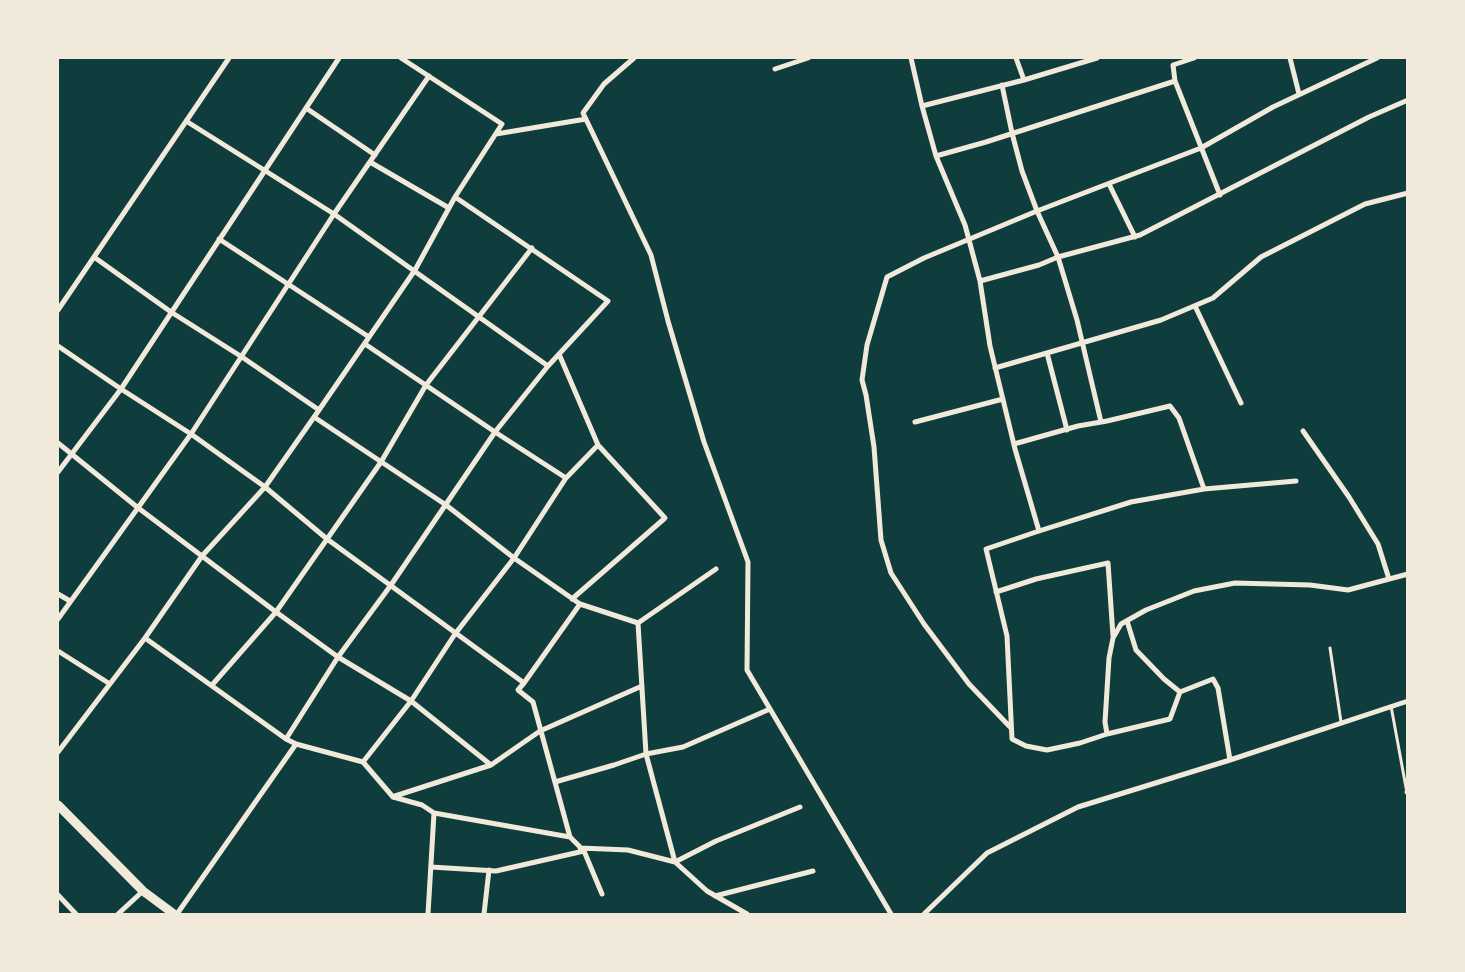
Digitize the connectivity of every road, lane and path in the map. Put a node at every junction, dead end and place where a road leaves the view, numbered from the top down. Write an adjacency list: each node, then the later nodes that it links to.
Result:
1 (229, 58): 22 (street)
2 (339, 58): 20 (street)
3 (401, 58): 13 (street)
4 (634, 58): 21 (street)
5 (808, 58): 12 (street)
6 (911, 58): 19 (street)
7 (1016, 58): 14 (street)
8 (1097, 58): 14 (street)
9 (1194, 58): 15 (street)
10 (1290, 58): 17 (street)
11 (1377, 58): 17 (street)
12 (775, 69)
13 (429, 76): 24 (street); 26 (street)
14 (1024, 80): 16 (street)
15 (1175, 81): 23 (street); 25 (street)
16 (1002, 85): 19 (street); 23 (street)
17 (1299, 94): 25 (street)
18 (1408, 100): 32 (street)
19 (922, 106): 27 (street)
20 (306, 108): 26 (street); 29 (street)
21 (586, 119): 24 (street); 114 (street)
22 (186, 121): 29 (street); 41 (street)
23 (1012, 133): 27 (street); 35 (street)
24 (496, 134): 33 (street)
25 (1201, 148): 30 (street); 32 (street)
26 (375, 155): 28 (street)
27 (936, 156): 39 (street)
28 (370, 162): 34 (street); 36 (street)
29 (264, 170): 36 (street); 38 (street)
30 (1109, 184): 35 (street); 37 (street)
31 (1408, 193): 46 (street)
32 (1220, 195): 37 (street)
33 (455, 197): 34 (street); 40 (street)
34 (449, 208): 43 (street)
35 (1037, 211): 39 (street); 42 (street)
36 (334, 214): 43 (street); 45 (street)
37 (1135, 237): 42 (street)
38 (219, 239): 45 (street); 48 (street)
39 (968, 240): 44 (street); 116 (street)
40 (532, 248): 49 (street); 55 (street)
41 (94, 256): 47 (street); 48 (street)
42 (1058, 257): 44 (street); 51 (street)
43 (415, 270): 49 (street); 50 (street)
44 (980, 281): 58 (street)
45 (289, 284): 50 (street); 56 (street)
46 (1195, 306): 51 (street); 62 (street)
47 (58, 310)
48 (171, 312): 56 (street); 60 (street)
49 (480, 317): 57 (street); 59 (street)
50 (370, 338): 52 (street)
51 (1082, 343): 54 (street); 66 (street)
52 (365, 344): 59 (street); 63 (street)
53 (58, 346): 60 (street)
54 (1047, 353): 58 (street); 67 (street)
55 (559, 354): 57 (street); 73 (street)
56 (242, 356): 63 (street); 70 (street)
57 (548, 366): 69 (street)
58 (995, 368): 61 (street)
59 (426, 385): 69 (street); 75 (street)
60 (121, 389): 70 (street); 74 (street)
61 (1003, 399): 65 (street); 72 (street)
62 (1241, 403)
63 (319, 410): 64 (street)
64 (314, 418): 75 (street); 79 (street)
65 (915, 422)
66 (1101, 422): 67 (street); 80 (street)
67 (1067, 430): 72 (street)
68 (1303, 431): 89 (street)
69 (495, 432): 77 (street); 81 (street)
70 (191, 434): 79 (street); 82 (street)
71 (58, 444): 74 (street)
72 (1014, 444): 83 (street)
73 (598, 445): 77 (street); 93 (street)
74 (71, 453): 76 (street); 82 (street)
75 (382, 462): 81 (street); 84 (street)
76 (58, 472)
77 (566, 478): 86 (street)
78 (1296, 481): 80 (street)
79 (265, 487): 84 (street); 85 (street)
80 (1204, 489): 83 (street)
81 (446, 505): 86 (street); 90 (street)
82 (137, 507): 85 (street); 94 (street)
83 (1039, 531): 91 (street)
84 (327, 540): 90 (street); 96 (street)
85 (202, 556): 96 (street); 101 (street)
86 (514, 558): 93 (street); 100 (street)
87 (716, 569): 99 (street)
88 (1408, 574): 89 (street)
89 (1389, 579): 98 (street)
90 (391, 585): 100 (street); 105 (street)
91 (996, 592): 102 (street); 116 (street)
92 (58, 594): 94 (street)
93 (572, 599): 95 (street)
94 (70, 601): 97 (street)
95 (580, 604): 99 (street); 106 (street)
96 (276, 612): 105 (street); 108 (street)
97 (58, 619)
98 (1126, 621): 102 (street); 110 (street)
99 (638, 623): 109 (street)
100 (456, 634): 106 (street); 111 (street)
101 (145, 638): 107 (street); 108 (street)
102 (1113, 638): 118 (street)
103 (1330, 648): 115 (lane)
104 (58, 651): 107 (street)
105 (338, 657): 111 (street); 119 (street)
106 (524, 682): 117 (street)
107 (110, 684): 121 (street)
108 (212, 685): 119 (street)
109 (642, 686): 117 (street); 122 (street)
110 (1180, 692): 118 (street); 123 (street)
111 (411, 701): 124 (street); 125 (street)
112 (1408, 701): 113 (street)
113 (1391, 705): 115 (street); 127 (lane)
114 (770, 709): 122 (street); 148 (street)
115 (1341, 722): 123 (street)
116 (1012, 728): 118 (street)
117 (540, 731): 125 (street); 126 (street)
118 (1107, 734)
119 (286, 739): 120 (street)
120 (296, 744): 124 (street); 144 (street)
121 (58, 752)
122 (646, 754): 126 (street); 134 (street)
123 (1230, 760): 149 (street)
124 (363, 762): 128 (street)
125 (492, 765): 128 (street)
126 (555, 782): 132 (street)
127 (1407, 792)
128 (394, 797): 131 (street)
129 (58, 805): 138 (street)
130 (800, 808): 134 (street)
131 (434, 813): 132 (street); 135 (street)
132 (570, 837): 133 (street)
133 (582, 849): 134 (street); 136 (street); 139 (street)
134 (675, 862): 141 (street)
135 (431, 867): 136 (street); 145 (street)
136 (489, 870): 146 (street)
137 (813, 871): 141 (street)
138 (143, 891): 143 (street); 144 (street)
139 (602, 894)
140 (58, 895): 142 (street)
141 (715, 896): 147 (street)
142 (76, 914)
143 (118, 914)
144 (175, 914)
145 (428, 914)
146 (484, 914)
147 (747, 914)
148 (891, 914)
149 (924, 914)

